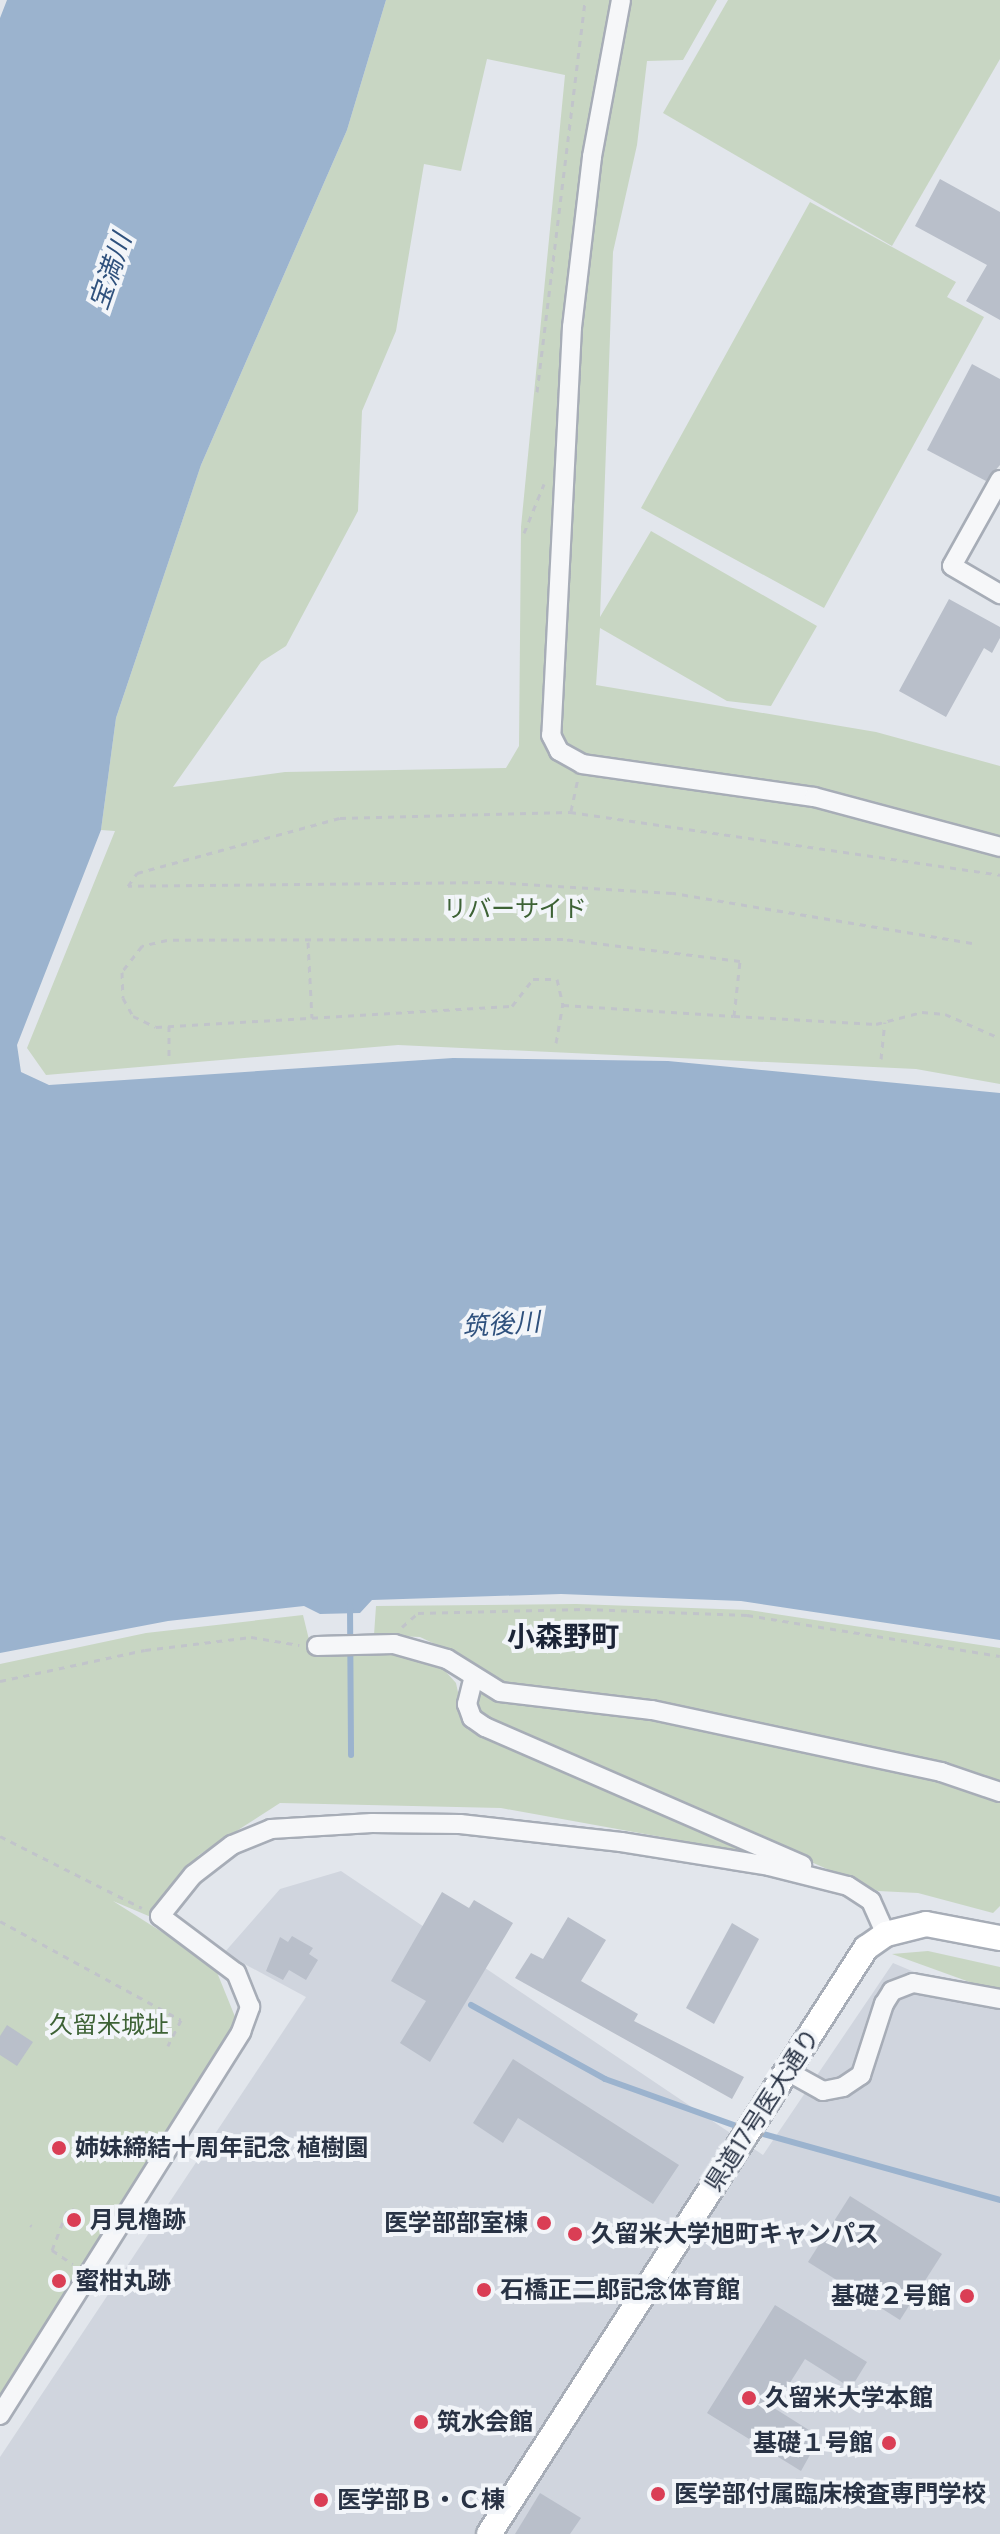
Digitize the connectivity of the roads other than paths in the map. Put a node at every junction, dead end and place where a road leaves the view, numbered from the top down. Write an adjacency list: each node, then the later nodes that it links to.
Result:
1 (621, 0): 4 (street)
2 (1000, 480): 3 (street)
3 (1000, 594)
4 (1000, 847)
5 (317, 1646): 6 (street)
6 (473, 1680): 7 (street); 8 (street)
7 (1000, 1792)
8 (822, 1878): 9 (street); 13 (street)
9 (886, 1934): 10 (main road); 12 (main road, 県道17号医大通り)
10 (1000, 1938)
11 (1000, 1999): 12 (street)
12 (787, 2071): 14 (main road, 県道17号医大通り)
13 (0, 2415)
14 (489, 2534)

